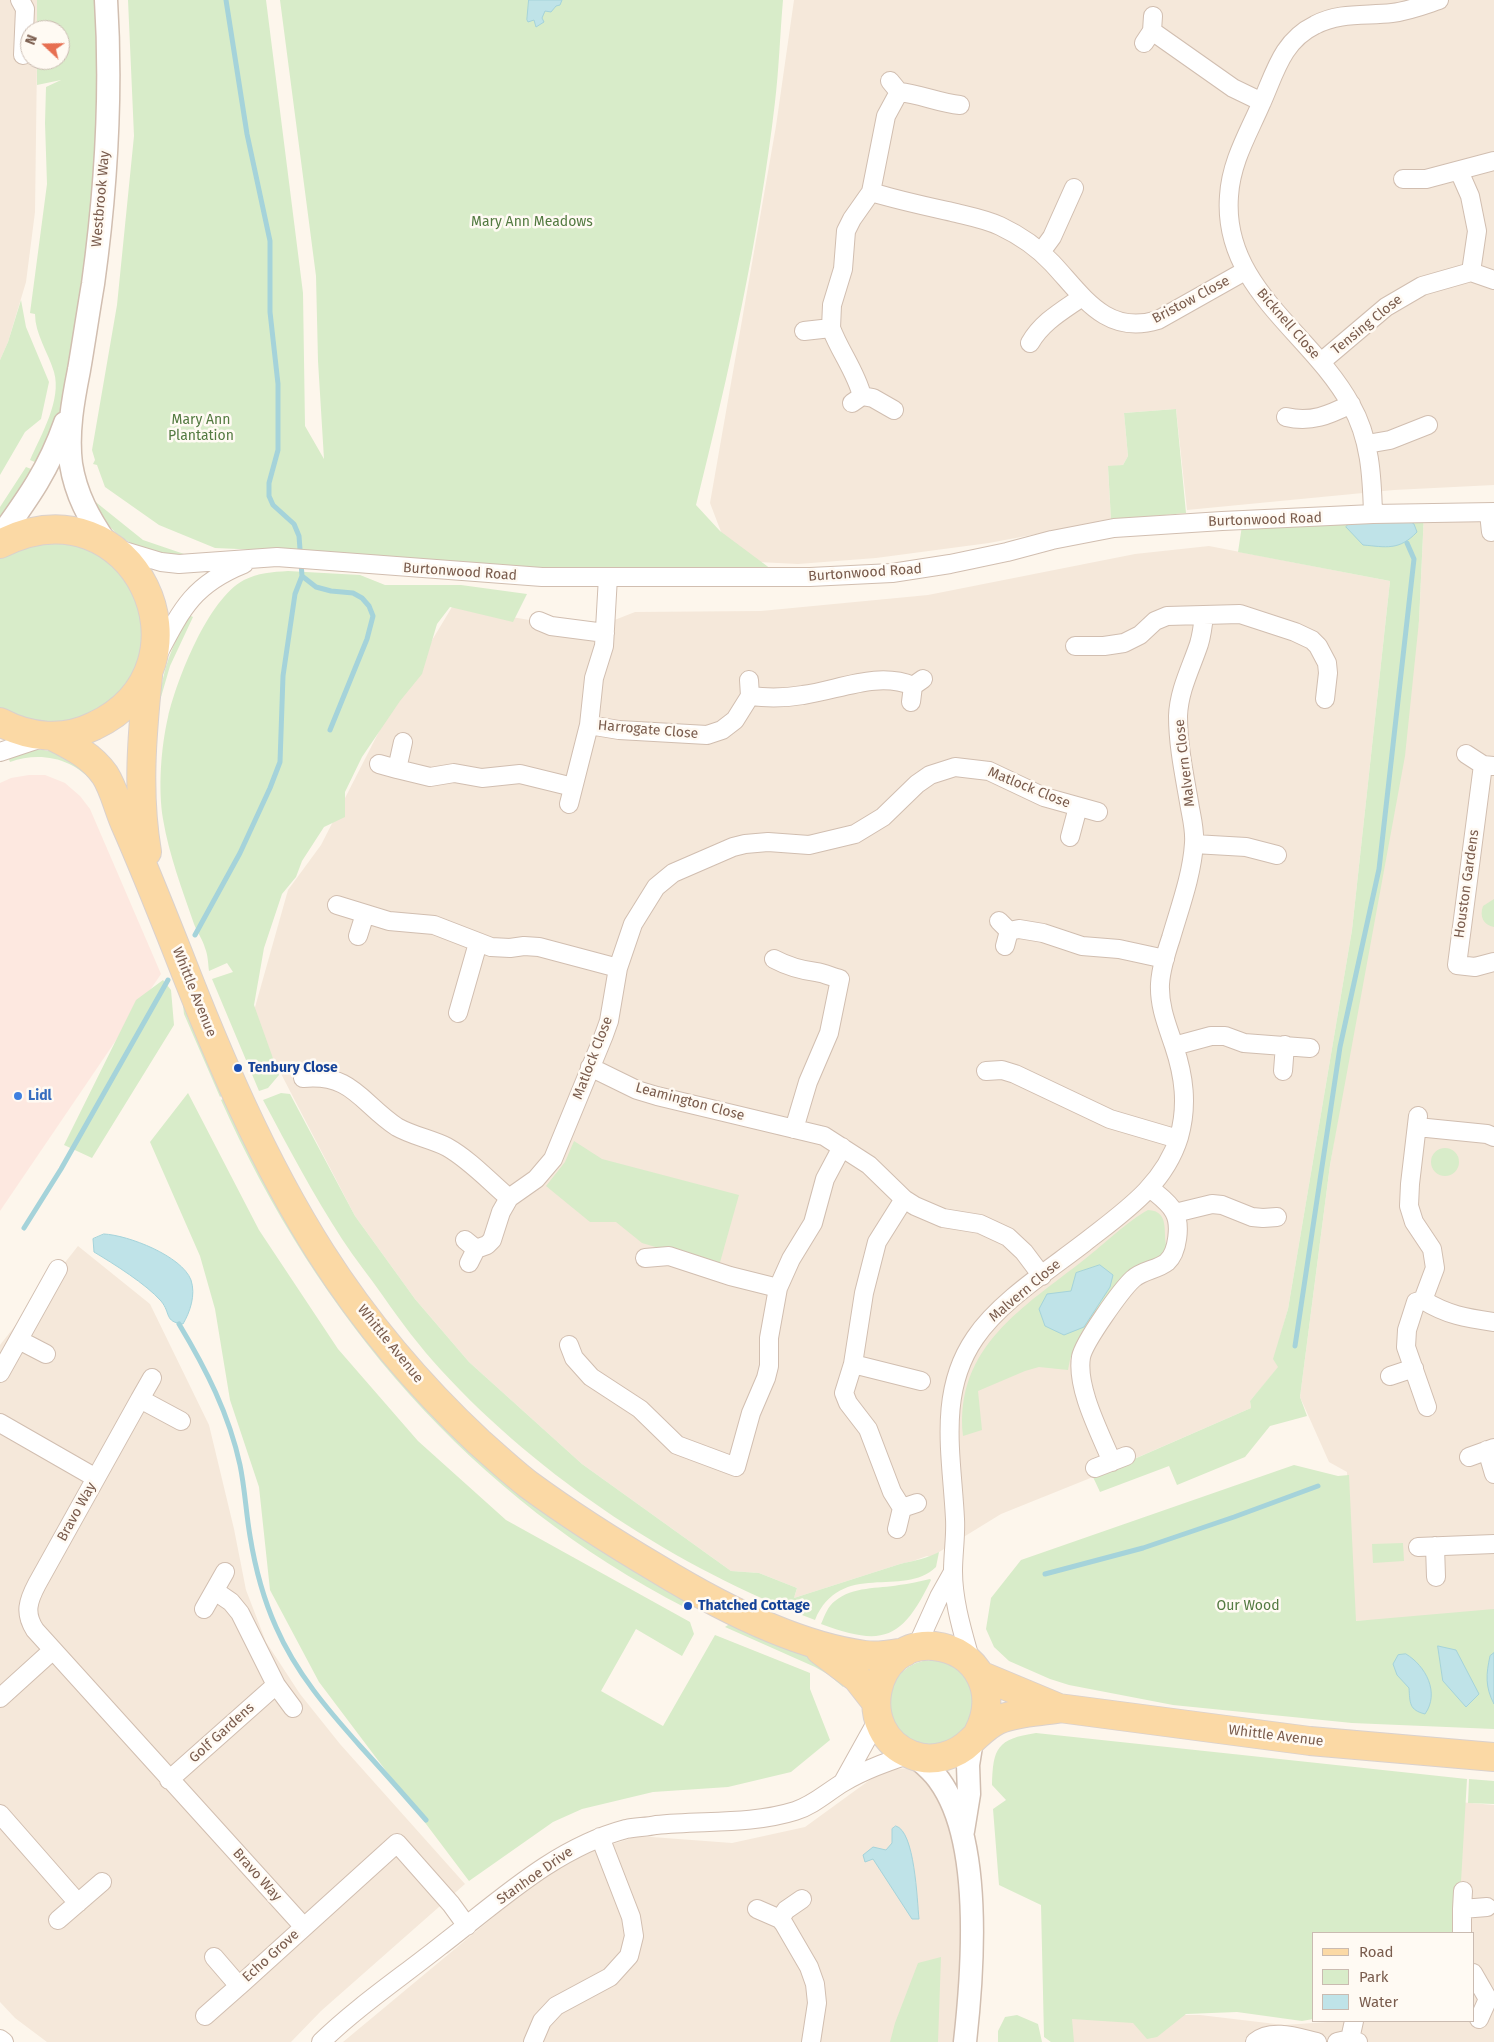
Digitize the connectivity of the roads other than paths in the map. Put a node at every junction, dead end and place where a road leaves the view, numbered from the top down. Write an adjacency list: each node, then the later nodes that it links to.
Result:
1 (20, 0): 4 (street)
2 (106, 0): 22 (street, Westbrook Way)
3 (1439, 0): 6 (street, Bicknell Close)
4 (25, 20)
5 (1150, 30): 6 (street)
6 (1262, 102): 14 (street, Bicknell Close)
7 (960, 104): 12 (street)
8 (1494, 161): 9 (street)
9 (1459, 171): 10 (street); 15 (street)
10 (1403, 179)
11 (1075, 186): 13 (street)
12 (871, 192): 13 (street, Bristow Close); 18 (street)
13 (1041, 252): 17 (street, Bristow Close)
14 (1245, 271): 17 (street, Bristow Close); 21 (street, Bicknell Close)
15 (1471, 272): 16 (street); 21 (street, Tensing Close)
16 (1494, 280)
17 (1082, 297): 20 (street)
18 (832, 328): 19 (street); 24 (street)
19 (804, 331)
20 (1030, 343)
21 (1321, 362): 23 (street, Bicknell Close)
22 (74, 397): 31 (street, Westbrook Way); 33 (street, Westbrook Way)
23 (1351, 404): 25 (street); 27 (street, Bicknell Close)
24 (894, 410)
25 (1286, 417)
26 (1428, 425): 27 (street)
27 (1367, 444): 29 (street, Bicknell Close)
28 (1491, 513): 29 (street, Burtonwood Road); 30 (street)
29 (1374, 514): 35 (street, Burtonwood Road)
30 (1491, 532)
31 (0, 537)
32 (0, 544): 33 (main road)
33 (109, 545): 34 (street, Burtonwood Road); 40 (main road)
34 (262, 558): 35 (street, Burtonwood Road); 40 (street, Burtonwood Road)
35 (608, 577): 38 (street, Harrogate Close)
36 (1204, 615): 39 (street); 42 (street); 55 (street, Malvern Close)
37 (539, 621): 38 (street)
38 (605, 633): 44 (street, Harrogate Close)
39 (1072, 645)
40 (149, 670): 45 (main road); 57 (main road, Whittle Avenue)
41 (915, 689): 44 (street, Harrogate Close)
42 (1324, 700)
43 (0, 722): 45 (main road)
44 (588, 725): 51 (street, Harrogate Close)
45 (49, 736): 47 (street); 57 (main road, Whittle Avenue)
46 (403, 742): 51 (street)
47 (0, 752)
48 (1466, 754): 50 (street, Houston Gardens)
49 (379, 764): 51 (street, Harrogate Close)
50 (1489, 765): 65 (street, Houston Gardens)
51 (397, 769)
52 (1078, 808): 53 (street, Matlock Close); 54 (street, Matlock Close); 66 (street, Matlock Close)
53 (1098, 812)
54 (1070, 837)
55 (1194, 844): 56 (street); 64 (street, Malvern Close)
56 (1280, 857)
57 (152, 886): 116 (main road, Whittle Avenue)
58 (337, 905): 59 (street)
59 (365, 914): 61 (street); 62 (street)
60 (1004, 933): 64 (street)
61 (358, 936)
62 (478, 943): 66 (street); 67 (street)
63 (774, 959): 75 (street)
64 (1165, 959): 69 (street, Malvern Close)
65 (1494, 962)
66 (618, 968): 71 (street, Matlock Close)
67 (458, 1013)
68 (1285, 1045): 69 (street); 70 (street); 72 (street)
69 (1174, 1046): 77 (street, Malvern Close)
70 (1310, 1048)
71 (590, 1067): 75 (street, Leamington Close); 80 (street, Matlock Close)
72 (1283, 1071)
73 (982, 1073): 77 (street)
74 (300, 1079): 80 (street)
75 (794, 1129): 78 (street, Leamington Close)
76 (1494, 1137): 89 (street)
77 (1178, 1140): 79 (street, Malvern Close)
78 (842, 1147): 81 (street, Leamington Close); 88 (street)
79 (1150, 1188): 82 (street); 87 (street, Malvern Close)
80 (509, 1198): 84 (street)
81 (904, 1199): 87 (street, Leamington Close); 94 (street)
82 (1175, 1213): 83 (street); 106 (street)
83 (1277, 1217)
84 (470, 1251)
85 (643, 1259): 88 (street)
86 (58, 1269): 91 (street)
87 (1042, 1276): 112 (street, Malvern Close)
88 (778, 1288): 92 (street)
89 (1423, 1300): 90 (street); 95 (street)
90 (1494, 1322)
91 (19, 1340): 93 (street); 96 (street)
92 (569, 1341)
93 (46, 1354)
94 (853, 1364): 99 (street); 109 (street)
95 (1414, 1368): 97 (street); 101 (street)
96 (0, 1373)
97 (1390, 1376)
98 (152, 1378): 100 (street, Bravo Way)
99 (921, 1381)
100 (140, 1399): 102 (street); 108 (street, Bravo Way)
101 (1427, 1407)
102 (180, 1421)
103 (0, 1423): 108 (street)
104 (1490, 1449): 105 (street); 107 (street)
105 (1468, 1457)
106 (1095, 1468)
107 (1494, 1474)
108 (96, 1478): 117 (street, Bravo Way)
109 (897, 1529)
110 (1494, 1544): 113 (street)
111 (226, 1572): 114 (street)
112 (953, 1572): 118 (street, Malvern Close); 119 (street, Malvern Close)
113 (1436, 1577)
114 (214, 1591): 115 (street); 120 (street)
115 (204, 1608)
116 (808, 1642): 118 (main road, Whittle Avenue); 124 (main road, Whittle Avenue)
117 (53, 1650): 121 (street); 128 (street, Bravo Way)
118 (911, 1650): 119 (main road); 124 (main road)
119 (976, 1669): 123 (main road, Whittle Avenue); 125 (main road)
120 (276, 1685): 122 (street); 128 (street, Golf Gardens)
121 (0, 1698)
122 (293, 1708)
123 (1059, 1708): 125 (main road, Whittle Avenue); 127 (main road, Whittle Avenue)
124 (876, 1710): 126 (main road); 129 (street, Stanhoe Drive)
125 (975, 1736): 126 (main road); 131 (street)
126 (912, 1755): 129 (street, Stanhoe Drive); 131 (street)
127 (1494, 1757)
128 (169, 1780): 143 (street, Bravo Way)
129 (843, 1782): 132 (street, Stanhoe Drive)
130 (0, 1814): 136 (street)
131 (963, 1832): 158 (street)
132 (600, 1837): 142 (street, Stanhoe Drive); 156 (street)
133 (102, 1882): 136 (street)
134 (1463, 1892): 139 (street)
135 (802, 1899): 140 (street)
136 (78, 1903): 141 (street)
137 (1487, 1907): 139 (street)
138 (757, 1909): 140 (street)
139 (1462, 1909): 144 (street)
140 (780, 1919): 157 (street)
141 (58, 1920)
142 (467, 1926): 143 (street); 155 (street, Stanhoe Drive)
143 (304, 1927): 147 (street, Echo Grove)
144 (1462, 1932)
145 (214, 1957): 147 (street, Echo Grove)
146 (1474, 1974): 148 (street)
147 (239, 1986): 149 (street, Echo Grove)
148 (1491, 1999): 150 (street)
149 (205, 2016)
150 (1479, 2019)
151 (1354, 2022): 153 (street)
152 (0, 2039): 154 (street)
153 (1348, 2041)
154 (4, 2042)
155 (321, 2042)
156 (533, 2042)
157 (810, 2042)
158 (966, 2042)
159 (1255, 2042): 160 (street)
160 (1318, 2042)

